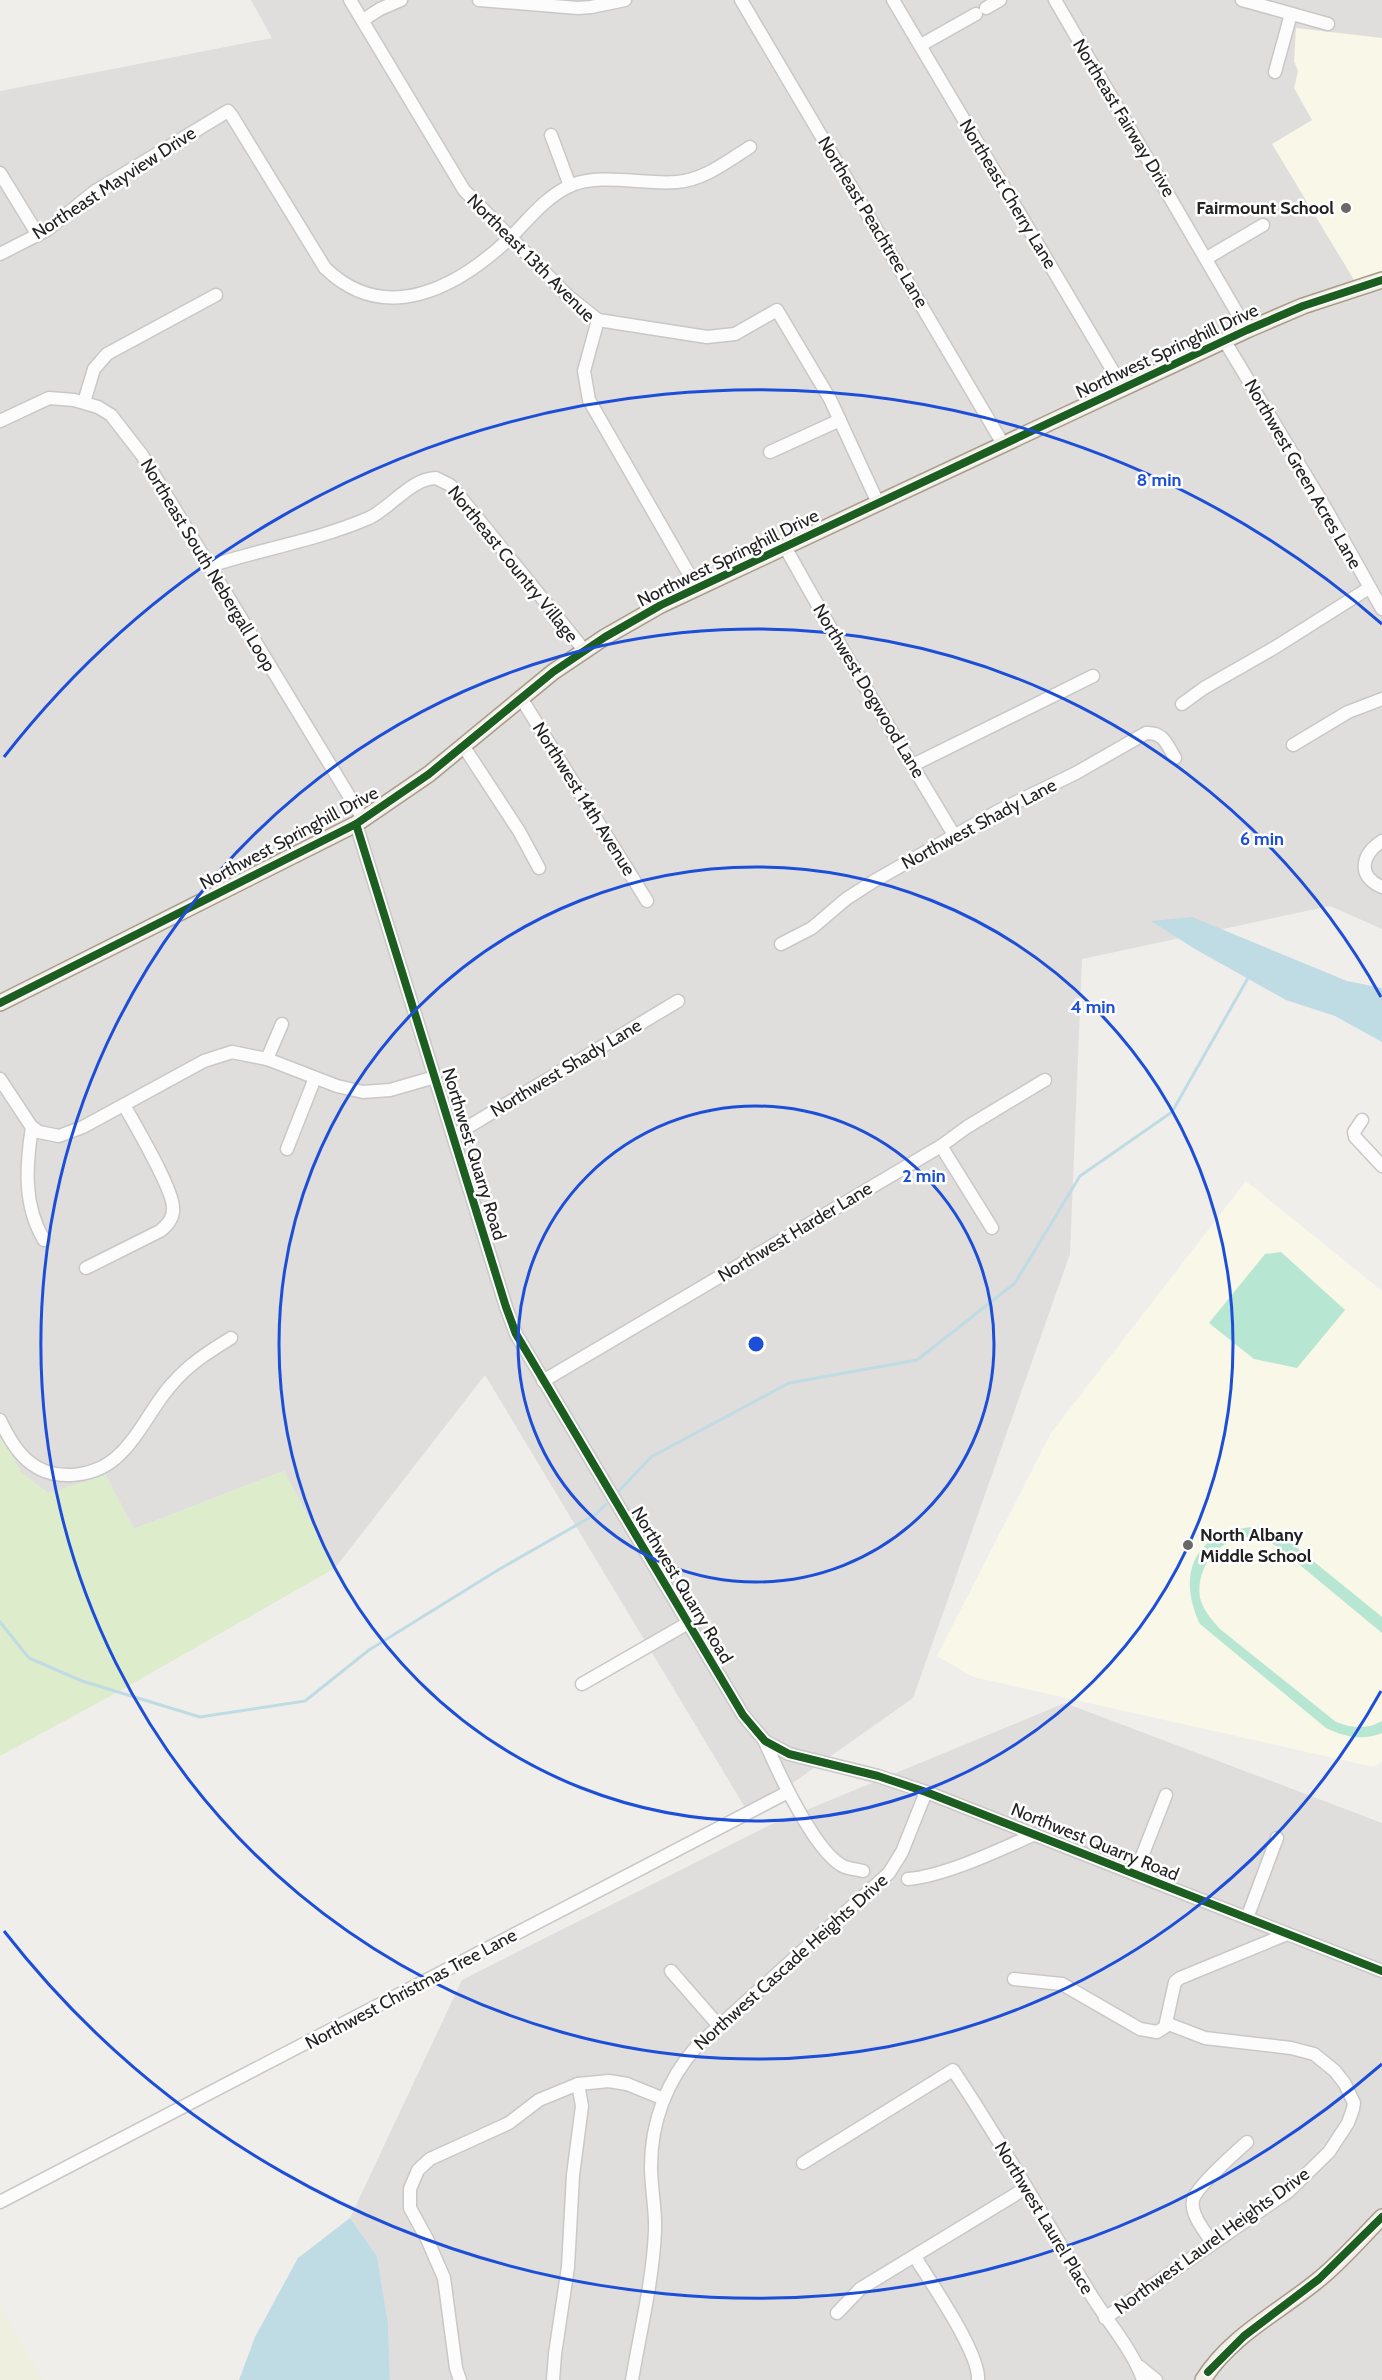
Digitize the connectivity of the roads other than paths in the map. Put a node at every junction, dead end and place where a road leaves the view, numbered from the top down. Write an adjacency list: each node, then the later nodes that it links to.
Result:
1 (350, 0): 12 (street, Northeast 13th Avenue)
2 (401, 0): 12 (street)
3 (479, 0): 10 (street)
4 (625, 0): 10 (street)
5 (741, 0): 34 (street, Northeast Peachtree Lane)
6 (893, 0): 14 (street, Northeast Cherry Lane)
7 (1000, 0): 14 (street)
8 (1055, 0): 24 (street, Northeast Fairway Drive)
9 (1242, 0): 11 (street)
10 (549, 3)
11 (1291, 14): 13 (street); 15 (street)
12 (363, 20): 22 (street, Northeast 13th Avenue)
13 (1328, 24)
14 (921, 45): 30 (street, Northeast Cherry Lane)
15 (1275, 72)
16 (551, 135): 19 (street)
17 (750, 147): 19 (street)
18 (0, 173): 21 (street)
19 (570, 186): 22 (street)
20 (1263, 225): 24 (street)
21 (38, 235): 22 (street, Northeast Mayview Drive); 23 (street, Northeast Mayview Drive)
22 (510, 238): 27 (street, Northeast 13th Avenue)
23 (0, 255)
24 (1207, 258): 28 (street, Northeast Fairway Drive)
25 (1382, 280): 28 (main road, Northwest Springhill Drive)
26 (216, 295): 31 (street)
27 (598, 320): 32 (street); 39 (street, Northeast 13th Avenue)
28 (1247, 330): 29 (main road, Northwest Springhill Drive)
29 (1224, 340): 30 (main road, Northwest Springhill Drive); 40 (street, Northwest Green Acres Lane)
30 (1123, 388): 34 (main road, Northwest Springhill Drive)
31 (84, 402): 33 (street, Northeast South Nebergall Loop); 38 (street, Northeast South Nebergall Loop)
32 (840, 420): 35 (street); 36 (street)
33 (0, 421)
34 (1003, 444): 36 (main road, Northwest Springhill Drive)
35 (770, 452)
36 (878, 503): 37 (main road, Northwest Springhill Drive)
37 (785, 547): 39 (main road, Northwest Springhill Drive); 50 (street, Northwest Dogwood Lane)
38 (210, 567): 42 (street, Northeast Country Village); 51 (street, Northeast South Nebergall Loop)
39 (697, 588): 42 (main road, Northwest Springhill Drive)
40 (1369, 588): 41 (street, Northwest Green Acres Lane); 46 (street)
41 (1382, 609)
42 (584, 650): 44 (main road, Northwest Springhill Drive)
43 (1093, 676): 50 (street)
44 (521, 698): 48 (main road, Northwest Springhill Drive); 56 (street, Northwest 14th Avenue)
45 (1382, 699): 47 (street)
46 (1182, 704)
47 (1293, 745)
48 (464, 747): 51 (main road, Northwest Springhill Drive); 54 (street)
49 (1175, 758): 52 (street, Northwest Shady Lane)
50 (912, 765): 52 (street, Northwest Dogwood Lane)
51 (360, 821): 59 (main road, Northwest Springhill Drive); 62 (street, Northwest Quarry Road)
52 (954, 835): 57 (street, Northwest Shady Lane)
53 (1382, 841): 55 (street)
54 (539, 868)
55 (1382, 887)
56 (647, 901)
57 (781, 944)
58 (678, 1001): 69 (street, Northwest Shady Lane)
59 (0, 1003)
60 (282, 1024): 61 (street)
61 (267, 1059): 63 (street); 66 (street)
62 (435, 1077): 63 (street); 69 (street, Northwest Quarry Road)
63 (315, 1078): 71 (street)
64 (0, 1079): 68 (street)
65 (1046, 1080): 70 (street, Northwest Harder Lane)
66 (124, 1105): 68 (street); 75 (street)
67 (1362, 1120): 72 (street)
68 (32, 1127): 74 (street)
69 (453, 1136): 77 (street, Northwest Quarry Road)
70 (941, 1146): 73 (street); 77 (street, Northwest Harder Lane)
71 (287, 1149)
72 (1378, 1162)
73 (992, 1228)
74 (44, 1240)
75 (86, 1268)
76 (231, 1338): 78 (street)
77 (543, 1381): 79 (street, Northwest Quarry Road)
78 (0, 1420)
79 (688, 1623): 80 (street); 81 (street, Northwest Quarry Road)
80 (582, 1684)
81 (765, 1741): 82 (street, Northwest Quarry Road); 83 (street, Northwest Quarry Road)
82 (788, 1792): 87 (street, Northwest Quarry Road); 102 (street, Northwest Christmas Tree Lane)
83 (926, 1792): 85 (street, Northwest Quarry Road); 96 (street, Northwest Cascade Heights Drive)
84 (1166, 1795): 88 (street)
85 (1033, 1835): 88 (street, Northwest Quarry Road); 89 (street)
86 (1277, 1838): 90 (street)
87 (863, 1871)
88 (1135, 1874): 90 (street, Northwest Quarry Road)
89 (908, 1880)
90 (1247, 1918): 91 (street, Northwest Quarry Road)
91 (1287, 1934): 93 (street, Northwest Quarry Road); 95 (street)
92 (671, 1971): 96 (street)
93 (1382, 1971)
94 (1014, 1979): 95 (street)
95 (1166, 2023): 104 (street, Northwest Laurel Heights Drive)
96 (719, 2026): 98 (street, Northwest Cascade Heights Drive)
97 (578, 2084): 98 (street); 110 (street); 111 (street)
98 (664, 2099): 112 (street, Northwest Cascade Heights Drive)
99 (1247, 2142): 104 (street)
100 (803, 2163): 101 (street, Northwest Laurel Place)
101 (1026, 2188): 105 (street); 107 (street, Northwest Laurel Place)
102 (0, 2202)
103 (1382, 2217): 109 (main road)
104 (1212, 2242): 107 (street, Northwest Laurel Heights Drive)
105 (915, 2257): 106 (street); 113 (street)
106 (837, 2313)
107 (1105, 2318): 108 (street, Northwest Laurel Place)
108 (1137, 2364): 114 (street, Northwest Laurel Place); 115 (street, Northwest Laurel Place)
109 (1206, 2376): 116 (main road)
110 (460, 2380)
111 (553, 2380)
112 (632, 2380)
113 (978, 2380)
114 (1143, 2380)
115 (1156, 2380)
116 (1192, 2380)

